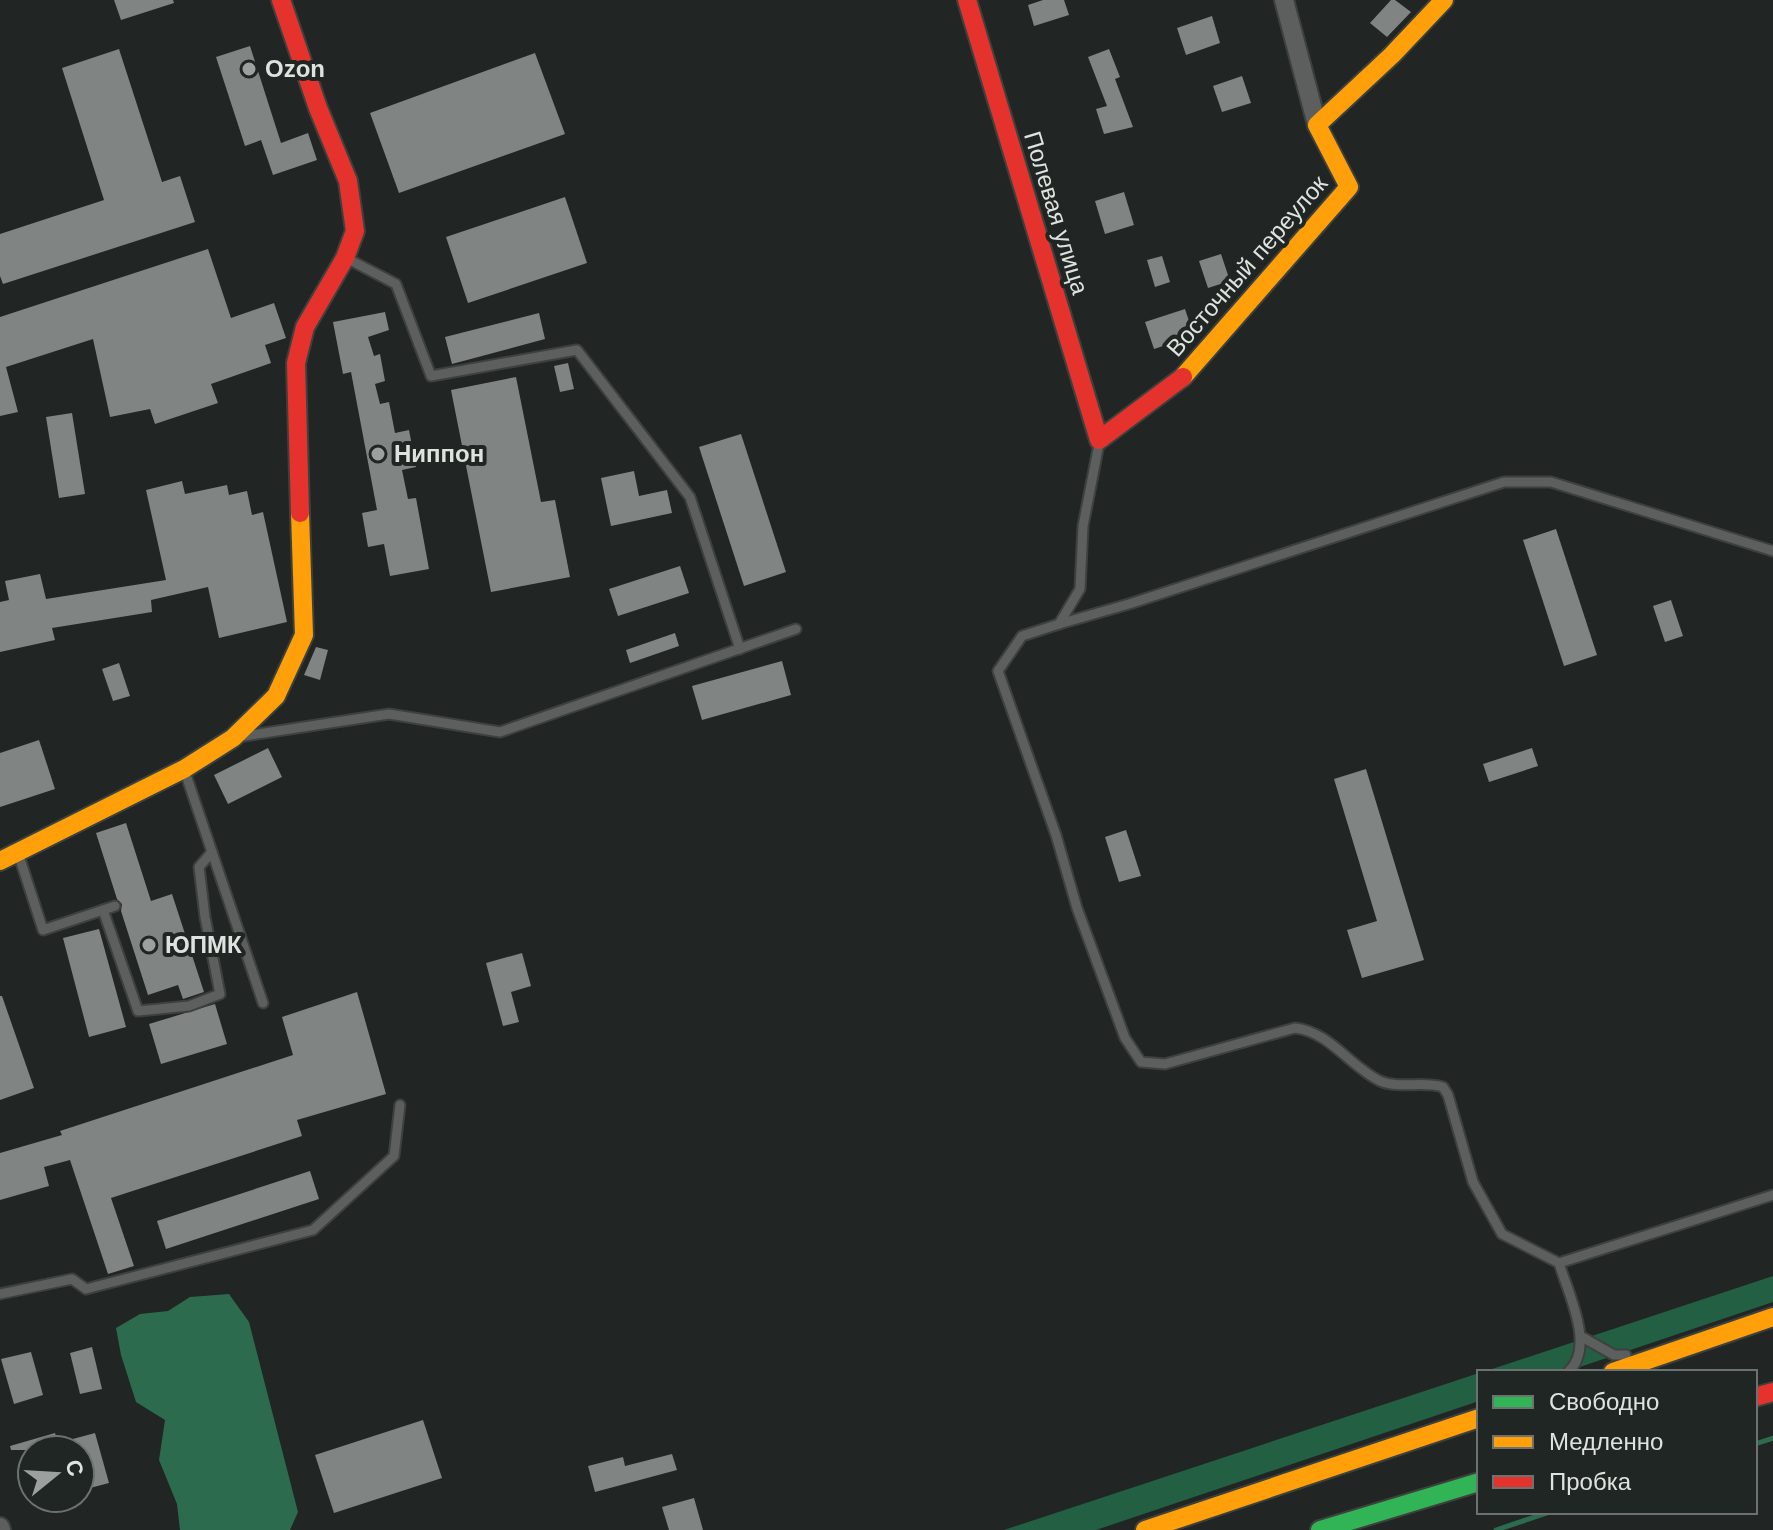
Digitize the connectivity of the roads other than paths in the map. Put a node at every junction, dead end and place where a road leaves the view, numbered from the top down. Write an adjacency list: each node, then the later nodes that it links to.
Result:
1 (281, 0): 6 (street)
2 (967, 0): 7 (street, Полевая улица)
3 (1284, 0): 5 (street)
4 (1444, 0): 5 (street)
5 (1317, 125): 7 (street, Восточный переулок)
6 (345, 258): 11 (lane); 12 (street)
7 (1099, 440): 9 (lane)
8 (1773, 551): 9 (lane)
9 (1059, 624): 22 (lane)
10 (796, 629): 11 (lane)
11 (740, 649): 12 (lane)
12 (233, 738): 13 (street)
13 (184, 769): 14 (lane); 15 (street)
14 (212, 852): 18 (lane); 19 (lane)
15 (18, 853): 16 (street); 18 (lane)
16 (0, 861)
17 (115, 906): 18 (lane)
18 (103, 910)
19 (263, 1003)
20 (400, 1105): 23 (lane)
21 (1773, 1195): 22 (lane)
22 (1559, 1263): 25 (lane)
23 (0, 1294)
24 (1773, 1317): 25 (lane); 27 (street)
25 (1582, 1337): 26 (lane)
26 (1569, 1370)
27 (1619, 1370)
28 (1477, 1416): 30 (street)
29 (1477, 1483): 31 (street)
30 (1145, 1530)
31 (1320, 1530)

